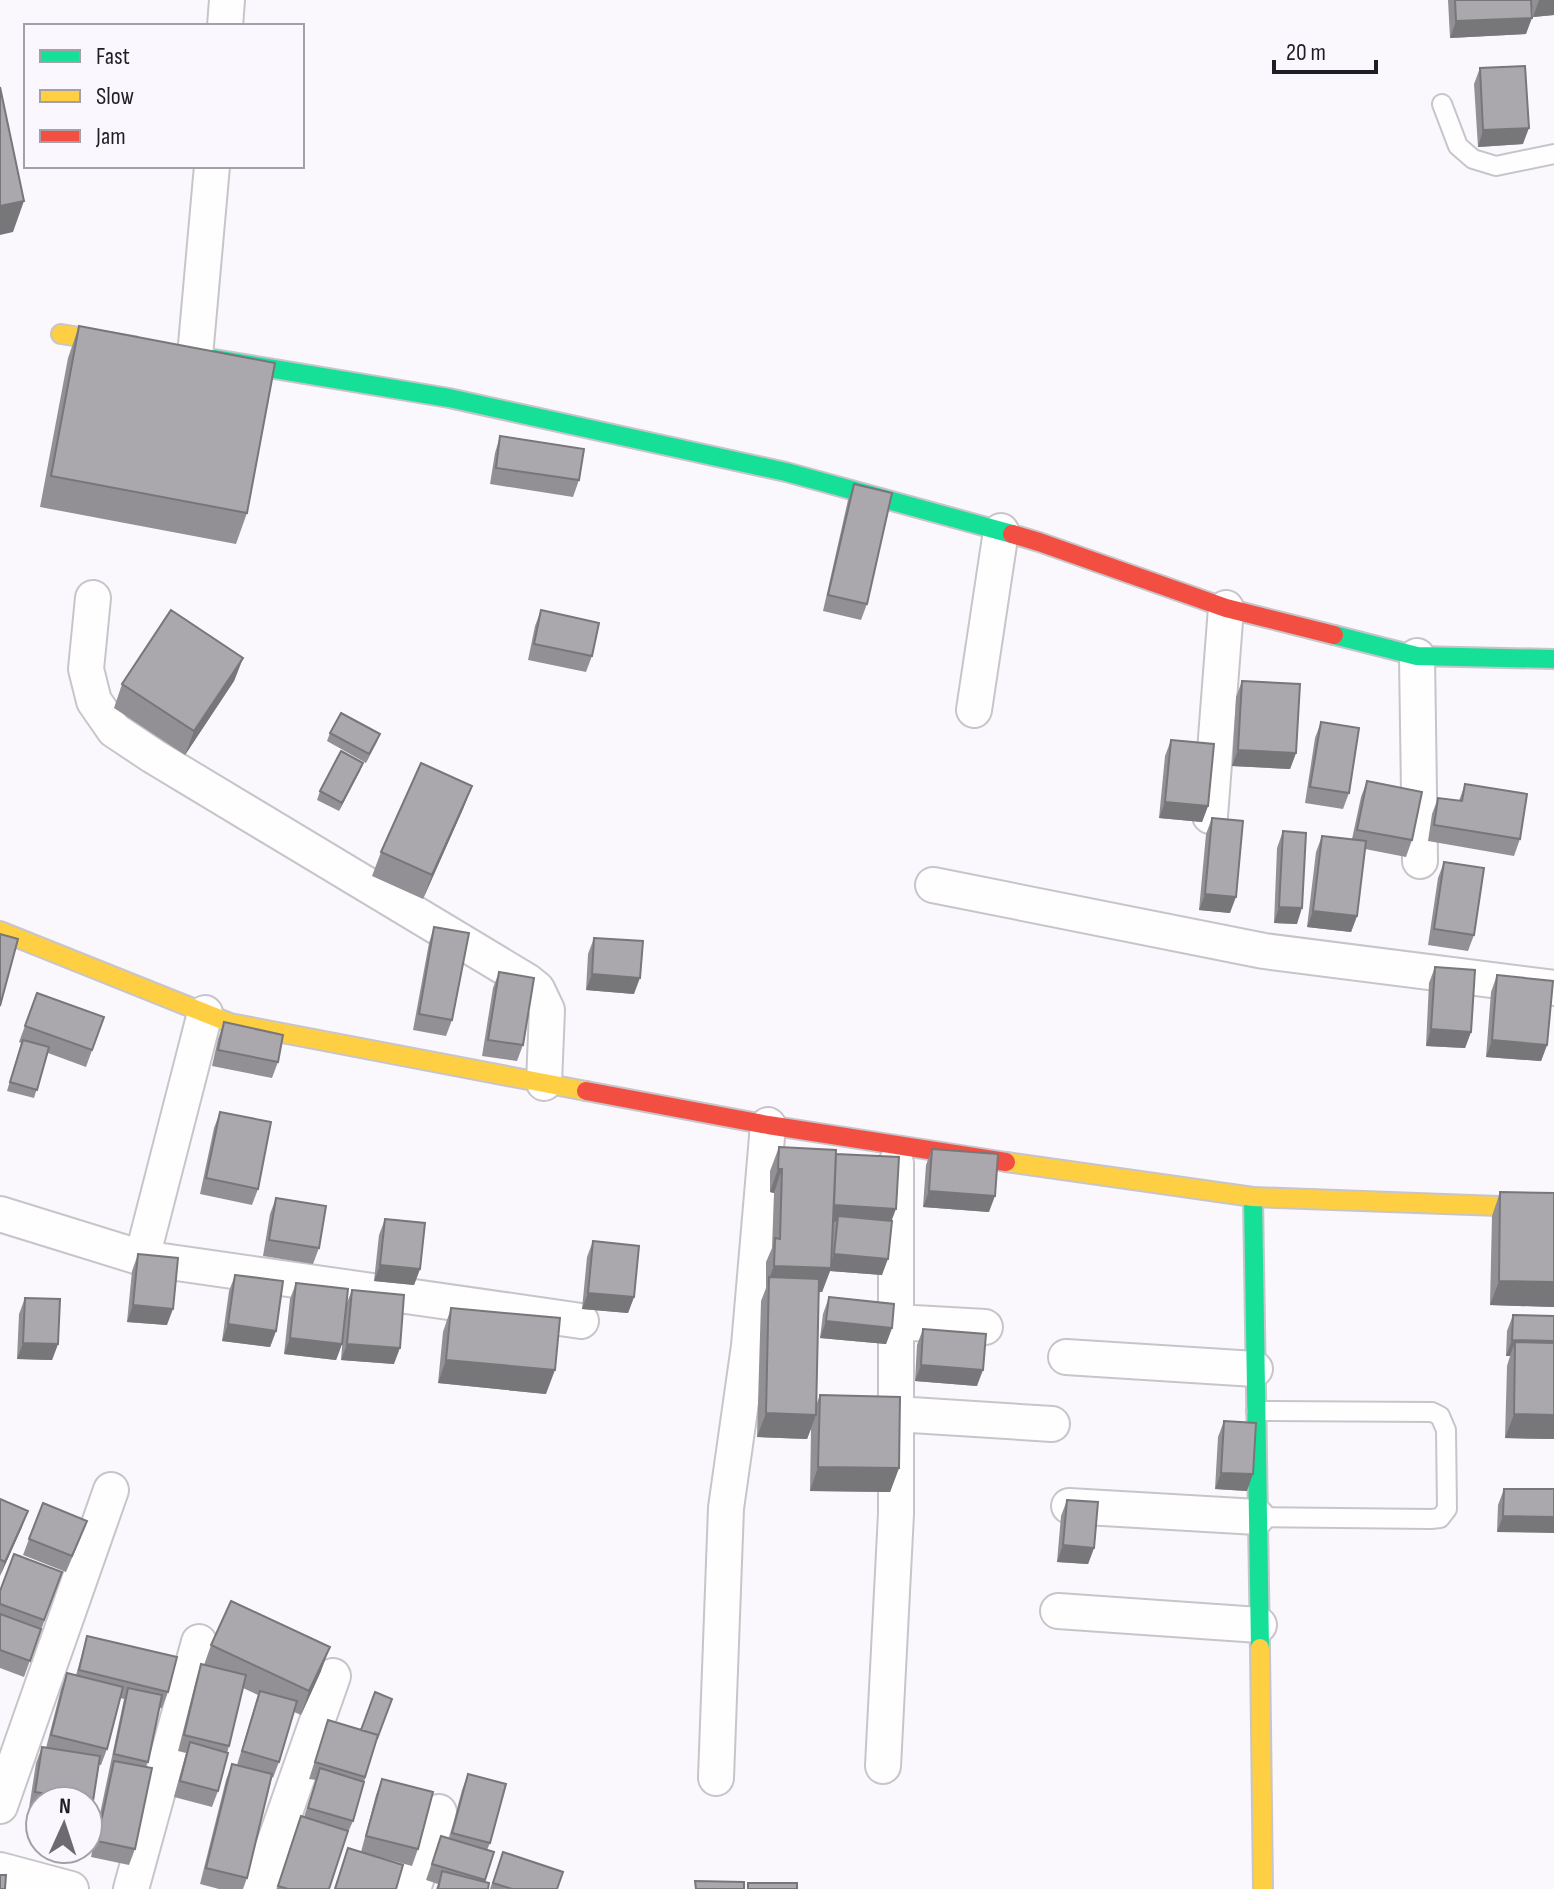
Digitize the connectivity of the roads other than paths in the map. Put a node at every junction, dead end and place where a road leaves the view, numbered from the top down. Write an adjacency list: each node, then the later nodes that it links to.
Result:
1 (227, 0): 2 (street)
2 (225, 24)
3 (1442, 104): 4 (lane)
4 (1554, 154)
5 (212, 168): 8 (street)
6 (61, 334): 7 (street)
7 (151, 349)
8 (188, 355): 9 (street)
9 (1001, 531): 11 (street); 14 (street)
10 (93, 598): 21 (street)
11 (1226, 608): 12 (street); 15 (street)
12 (1417, 656): 13 (street); 16 (street)
13 (1554, 659)
14 (974, 710)
15 (1210, 816)
16 (1420, 861)
17 (933, 885): 19 (street)
18 (0, 931): 20 (street)
19 (1554, 988)
20 (205, 1013): 21 (street); 27 (street)
21 (544, 1083): 22 (street)
22 (768, 1125): 23 (street); 44 (street)
23 (895, 1146): 24 (street); 29 (street)
24 (1253, 1197): 25 (street); 32 (street)
25 (1554, 1208)
26 (0, 1214): 27 (street)
27 (142, 1258): 28 (street)
28 (581, 1321)
29 (896, 1322): 30 (street); 34 (street)
30 (985, 1327)
31 (1066, 1357): 32 (street)
32 (1255, 1369): 33 (street)
33 (1256, 1411): 38 (street); 38 (lane)
34 (896, 1414): 35 (street); 43 (street)
35 (1052, 1424)
36 (111, 1490): 45 (street)
37 (1069, 1506): 38 (street)
38 (1257, 1517): 40 (street)
39 (1058, 1611): 40 (street)
40 (1259, 1625): 52 (street)
41 (199, 1642): 49 (street)
42 (333, 1676): 50 (street)
43 (883, 1766)
44 (716, 1778)
45 (0, 1806)
46 (439, 1812): 51 (street)
47 (0, 1870): 48 (street)
48 (71, 1889)
49 (131, 1889)
50 (258, 1889)
51 (413, 1889)
52 (1263, 1889)

